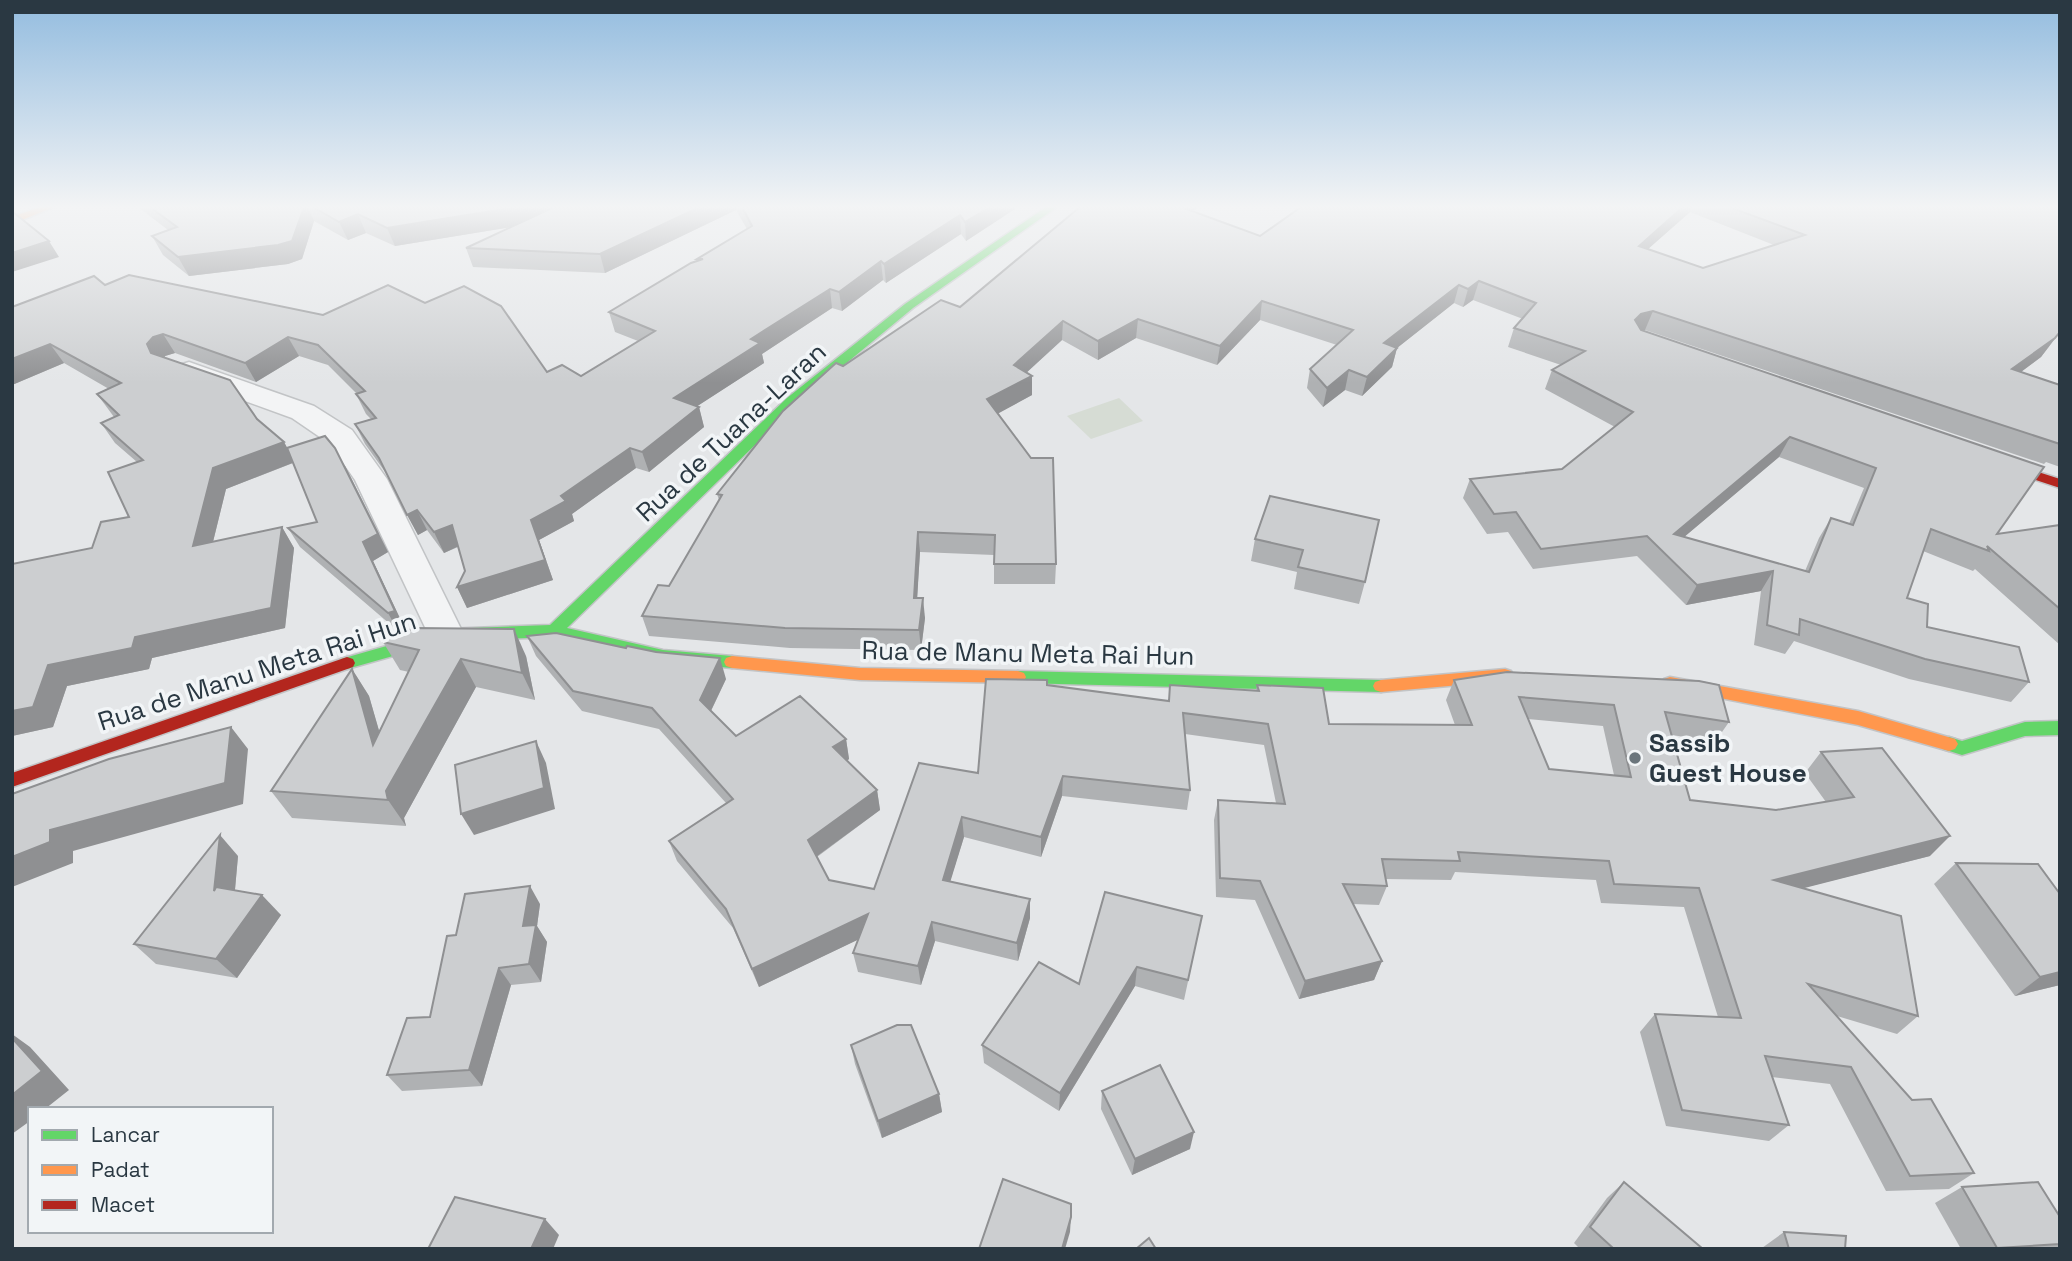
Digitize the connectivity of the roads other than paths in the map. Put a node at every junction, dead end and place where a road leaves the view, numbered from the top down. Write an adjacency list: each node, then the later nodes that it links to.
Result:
1 (970, 266): 5 (street, Rua de Tuana-Laran)
2 (176, 365): 6 (street)
3 (1973, 455): 4 (street)
4 (2060, 484)
5 (554, 631): 6 (street, Rua de Manu Meta Rai Hun); 7 (street, Rua de Manu Meta Rai Hun)
6 (446, 635): 10 (street, Rua de Manu Meta Rai Hun)
7 (1525, 676)
8 (1647, 682): 9 (street)
9 (2060, 728)
10 (12, 780)

